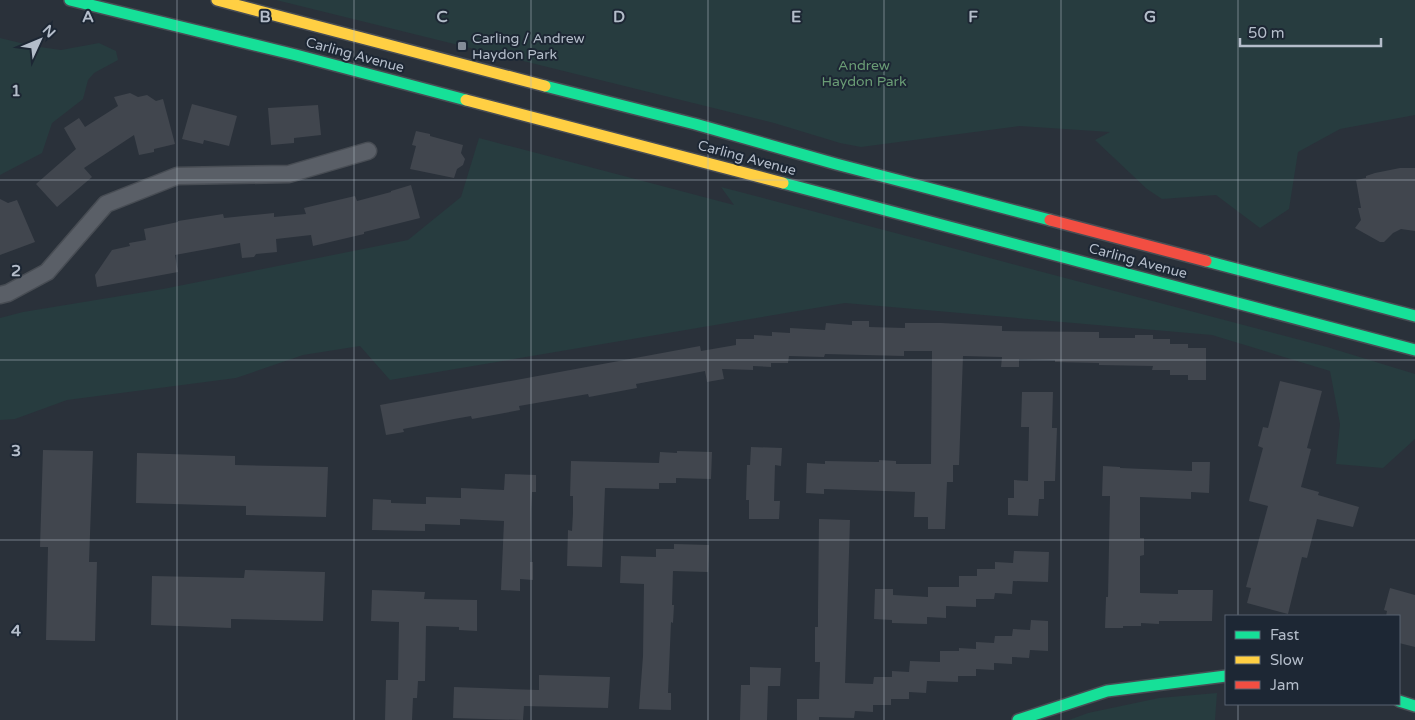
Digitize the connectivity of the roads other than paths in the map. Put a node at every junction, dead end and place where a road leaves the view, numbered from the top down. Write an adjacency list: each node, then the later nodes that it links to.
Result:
1 (70, 0): 6 (main road, Carling Avenue)
2 (216, 0): 5 (main road, Carling Avenue)
3 (368, 151): 4 (street)
4 (0, 295)
5 (1415, 316)
6 (1415, 350)
7 (1225, 676): 10 (main road)
8 (1400, 701): 9 (main road)
9 (1415, 706)
10 (1018, 720)

